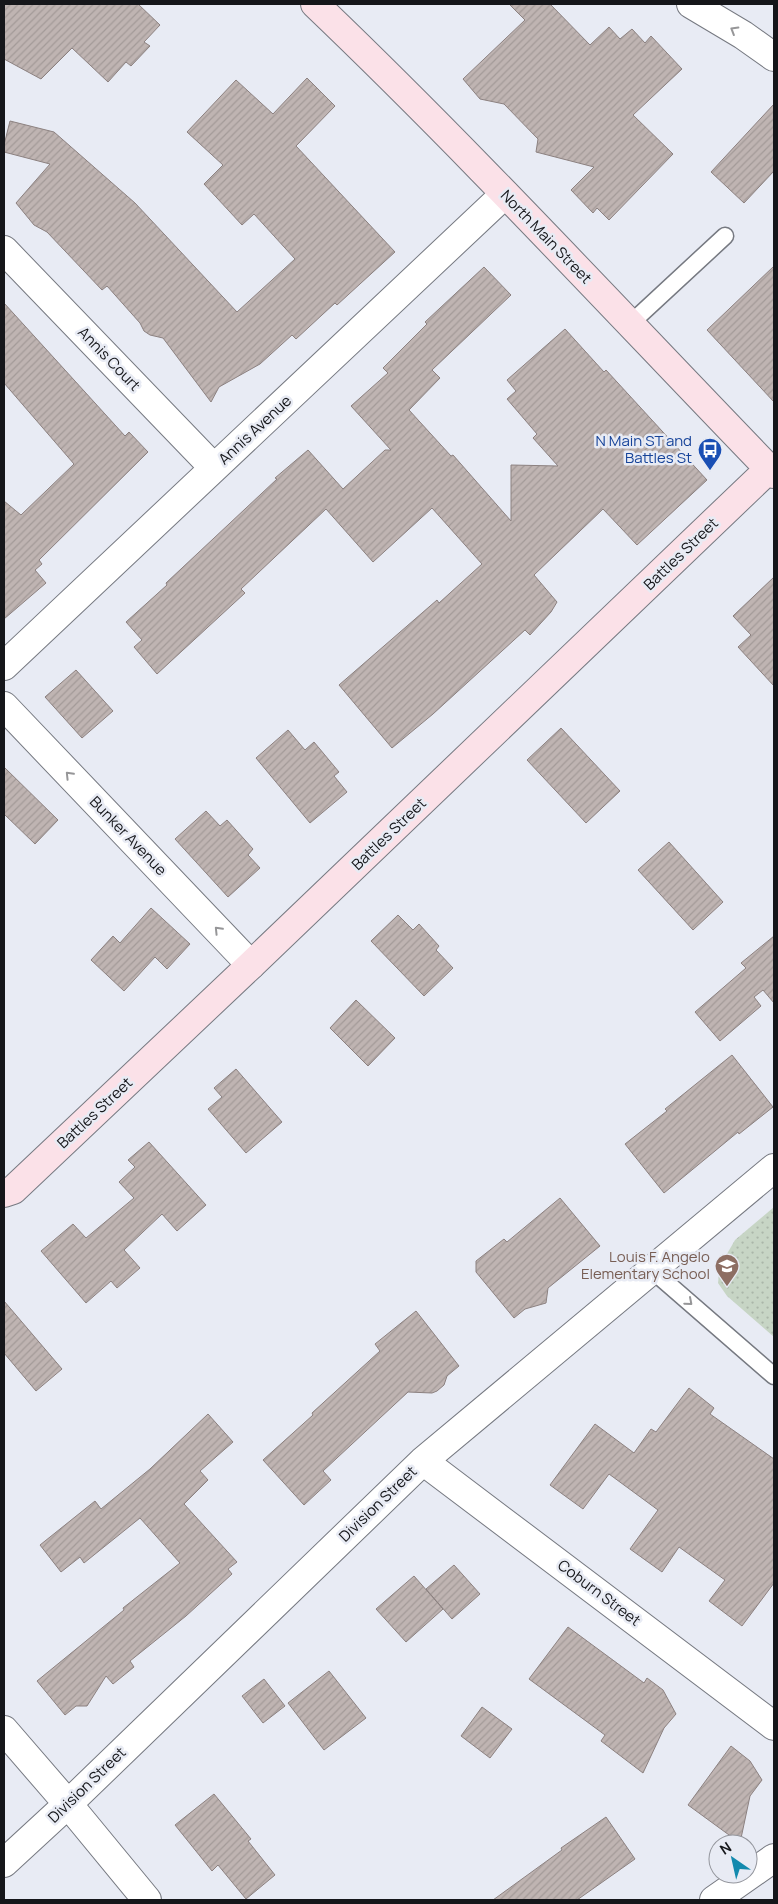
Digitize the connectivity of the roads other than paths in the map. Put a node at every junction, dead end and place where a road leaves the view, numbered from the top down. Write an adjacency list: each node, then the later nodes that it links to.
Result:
1 (315, 4): 4 (street, North Main Street)
2 (691, 4): 3 (street, one-way to 2)
3 (774, 57)
4 (505, 194): 7 (street, North Main Street); 8 (street, Annis Avenue)
5 (725, 236): 7 (lane)
6 (4, 250): 8 (street, Annis Court)
7 (630, 324): 9 (street, North Main Street)
8 (214, 468): 10 (street, Annis Avenue)
9 (773, 469): 12 (street, Battles Street)
10 (4, 666)
11 (4, 706): 12 (street, Bunker Avenue, one-way to 11)
12 (251, 965): 14 (street, Battles Street)
13 (774, 1168): 15 (street, Division Street)
14 (7, 1194)
15 (652, 1270): 16 (lane, one-way to 16); 17 (street, Division Street)
16 (774, 1376)
17 (423, 1461): 18 (street, Coburn Street); 20 (street, Division Street)
18 (774, 1726)
19 (4, 1730): 20 (street)
20 (68, 1804): 22 (street, Division Street); 23 (street)
21 (774, 1858): 24 (street)
22 (4, 1863)
23 (147, 1900)
24 (714, 1900)

